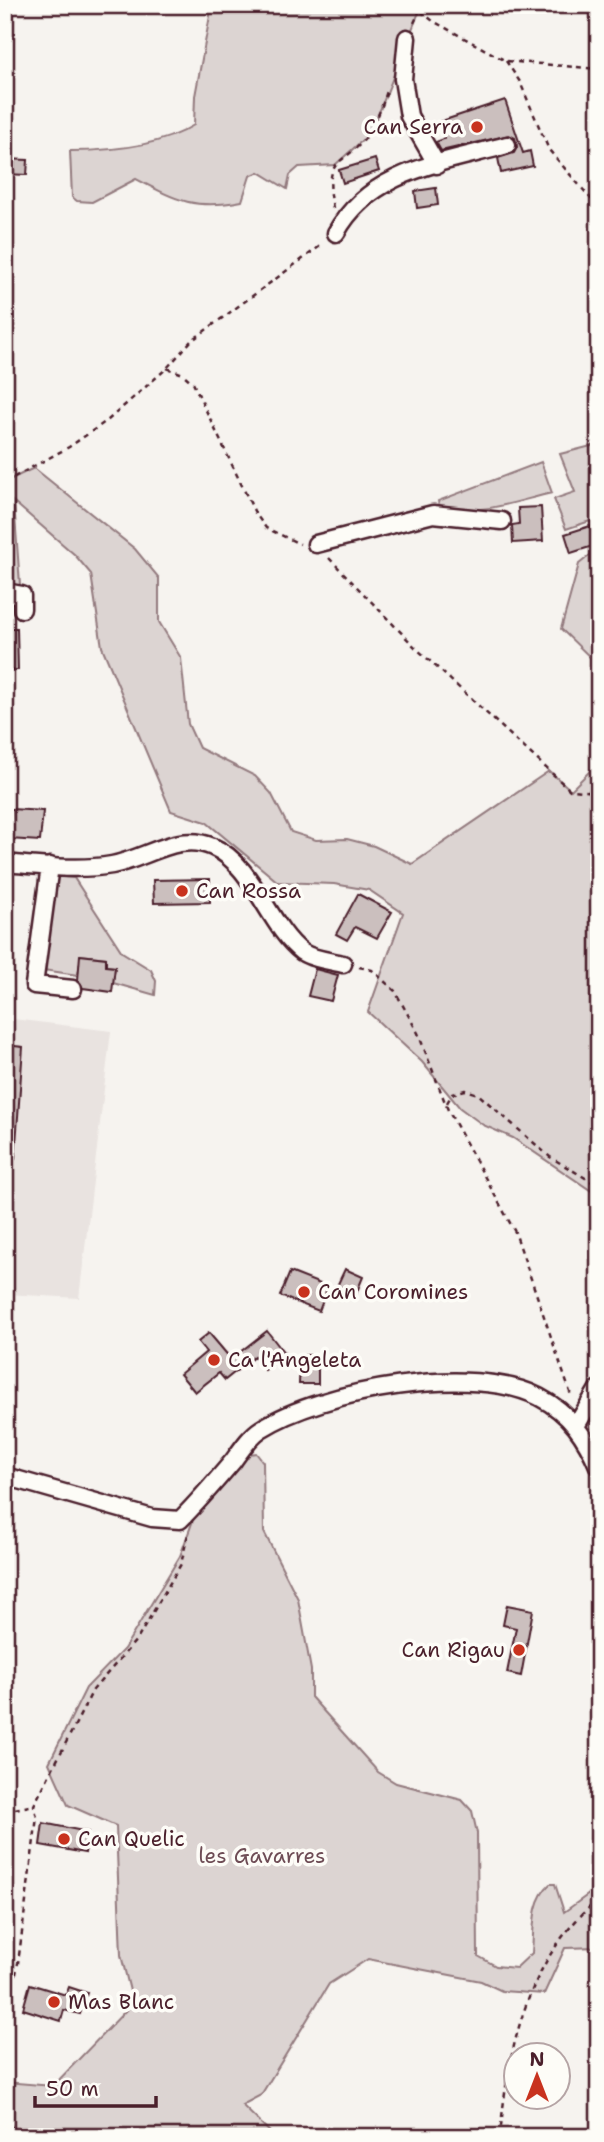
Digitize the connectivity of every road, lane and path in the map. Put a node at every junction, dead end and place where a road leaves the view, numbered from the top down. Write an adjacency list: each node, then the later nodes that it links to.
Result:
1 (413, 5): 2 (path)
2 (419, 12): 3 (path); 4 (path)
3 (407, 38): 8 (street)
4 (506, 61): 5 (path); 9 (path)
5 (599, 69)
6 (391, 80): 10 (path)
7 (507, 145): 8 (street)
8 (437, 165): 10 (street)
9 (599, 208)
10 (336, 233): 11 (path)
11 (167, 368): 12 (path); 14 (path)
12 (5, 482)
13 (502, 521): 14 (street)
14 (316, 544): 17 (path)
15 (5, 592): 16 (street)
16 (22, 609)
17 (599, 792)
18 (5, 863): 19 (street)
19 (50, 866): 20 (street); 21 (street)
20 (342, 964): 22 (path)
21 (73, 989)
22 (446, 1103): 23 (path); 25 (path)
23 (599, 1185)
24 (598, 1389): 25 (street)
25 (576, 1426): 26 (street); 28 (street)
26 (599, 1468)
27 (5, 1476): 28 (street)
28 (190, 1510): 29 (path)
29 (34, 1805): 30 (path); 32 (path)
30 (5, 1811)
31 (599, 1899): 35 (path)
32 (5, 2034)
33 (5, 2115): 34 (path)
34 (17, 2137)
35 (499, 2137)

